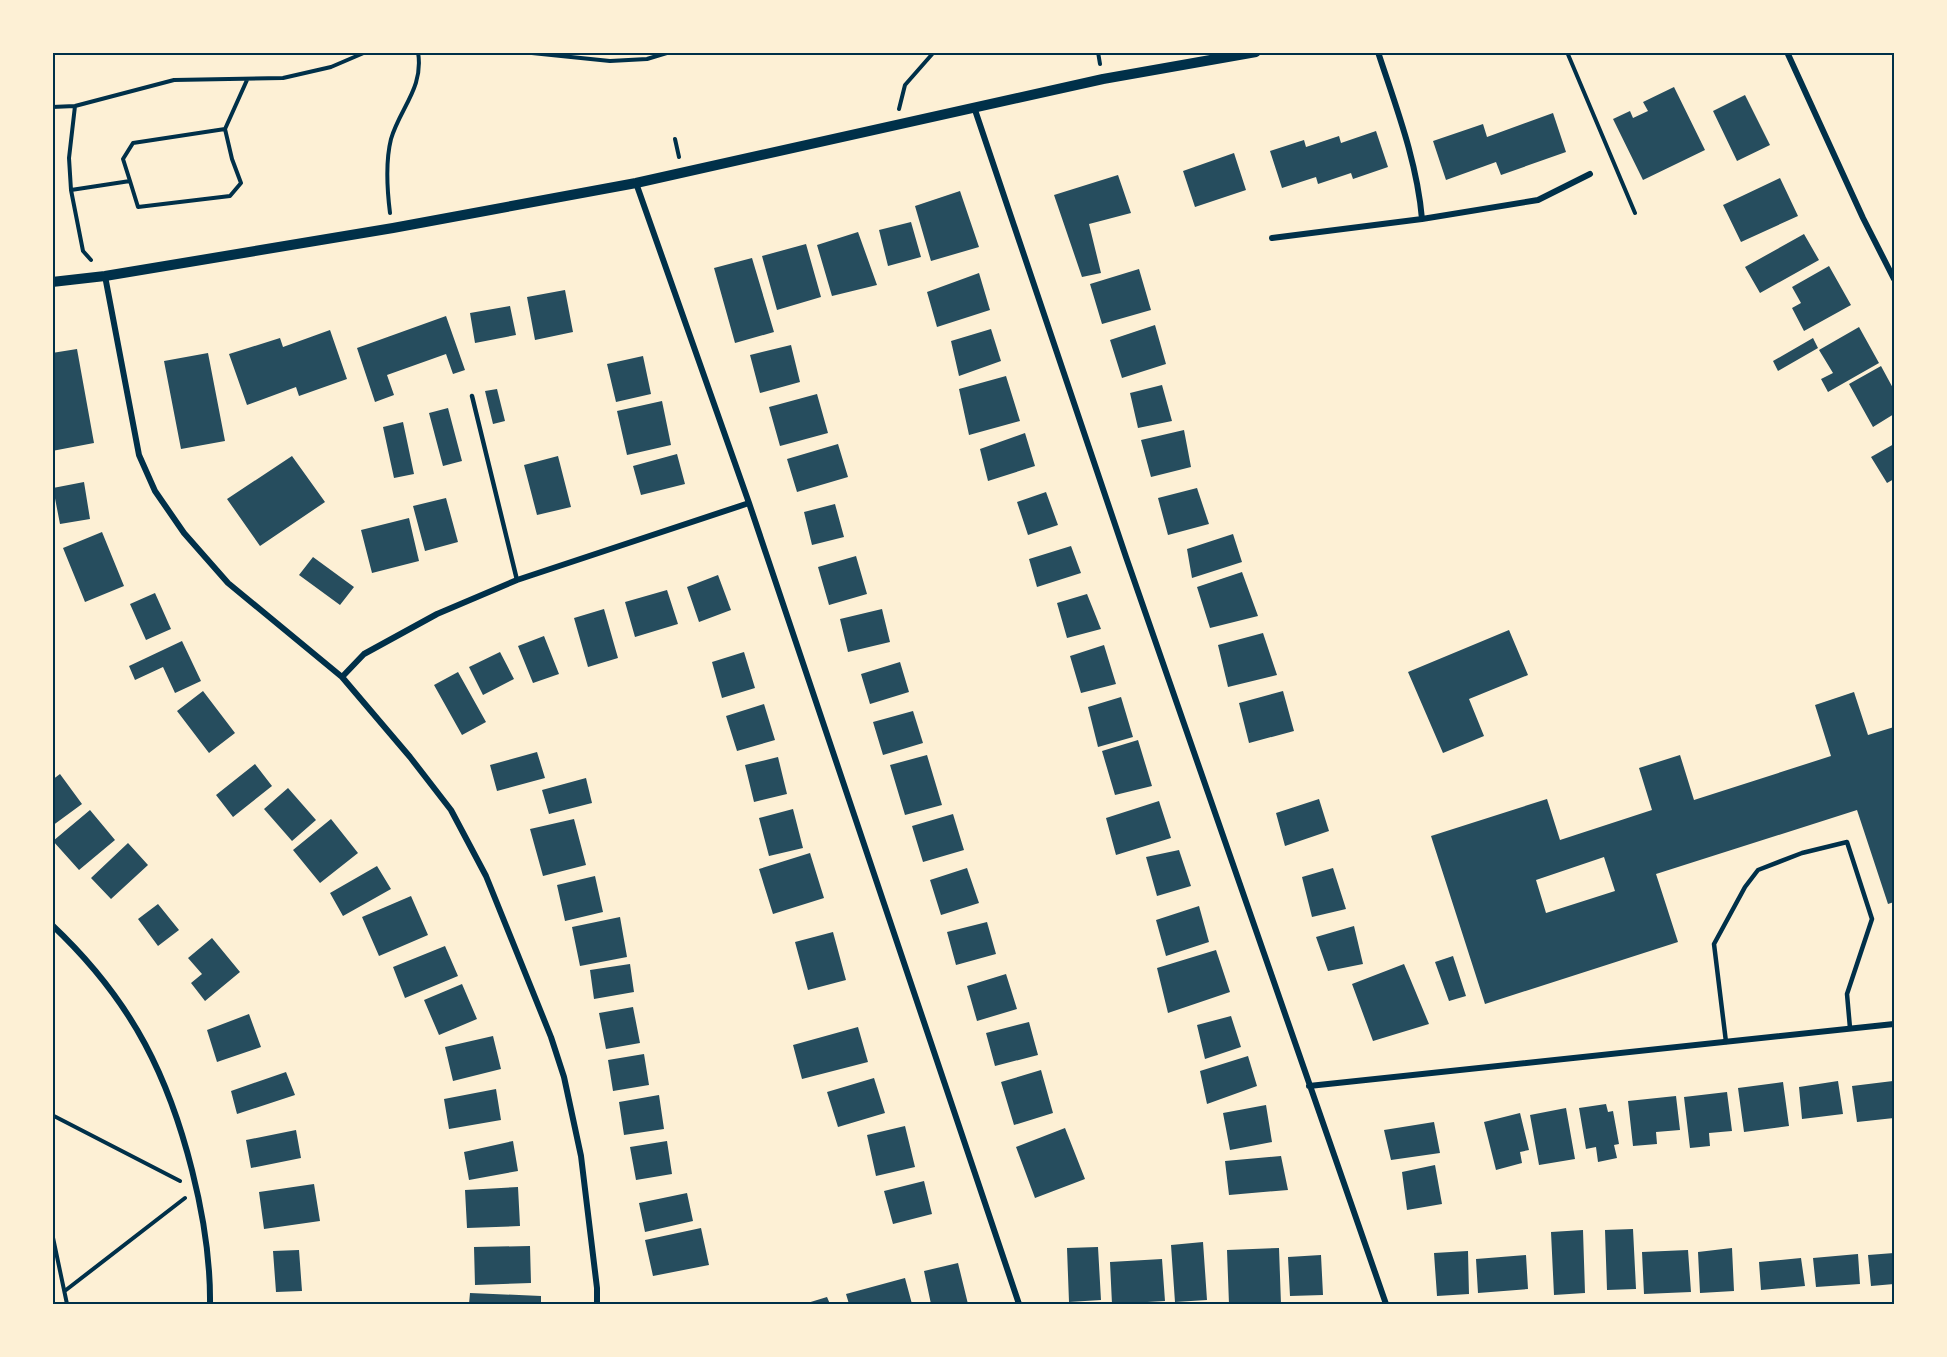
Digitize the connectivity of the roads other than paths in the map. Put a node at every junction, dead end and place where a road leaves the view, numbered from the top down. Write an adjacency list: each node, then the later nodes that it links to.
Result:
1 (1256, 52): 4 (street)
2 (1378, 52): 7 (street)
3 (1787, 52): 10 (street)
4 (974, 107): 6 (street); 20 (street)
5 (1590, 174): 7 (street)
6 (636, 183): 9 (street); 13 (street)
7 (1422, 219): 8 (street)
8 (1272, 238)
9 (105, 276): 11 (street); 15 (street)
10 (1894, 279)
11 (52, 282)
12 (472, 396): 14 (lane)
13 (749, 503): 14 (street); 23 (street)
14 (517, 580): 15 (street)
15 (342, 677): 22 (street)
16 (52, 925): 21 (street)
17 (1894, 1024): 18 (street)
18 (1850, 1028): 19 (street); 19 (lane)
19 (1726, 1042): 20 (street)
20 (1309, 1086): 24 (street)
21 (210, 1305)
22 (597, 1305)
23 (1019, 1305)
24 (1386, 1305)

